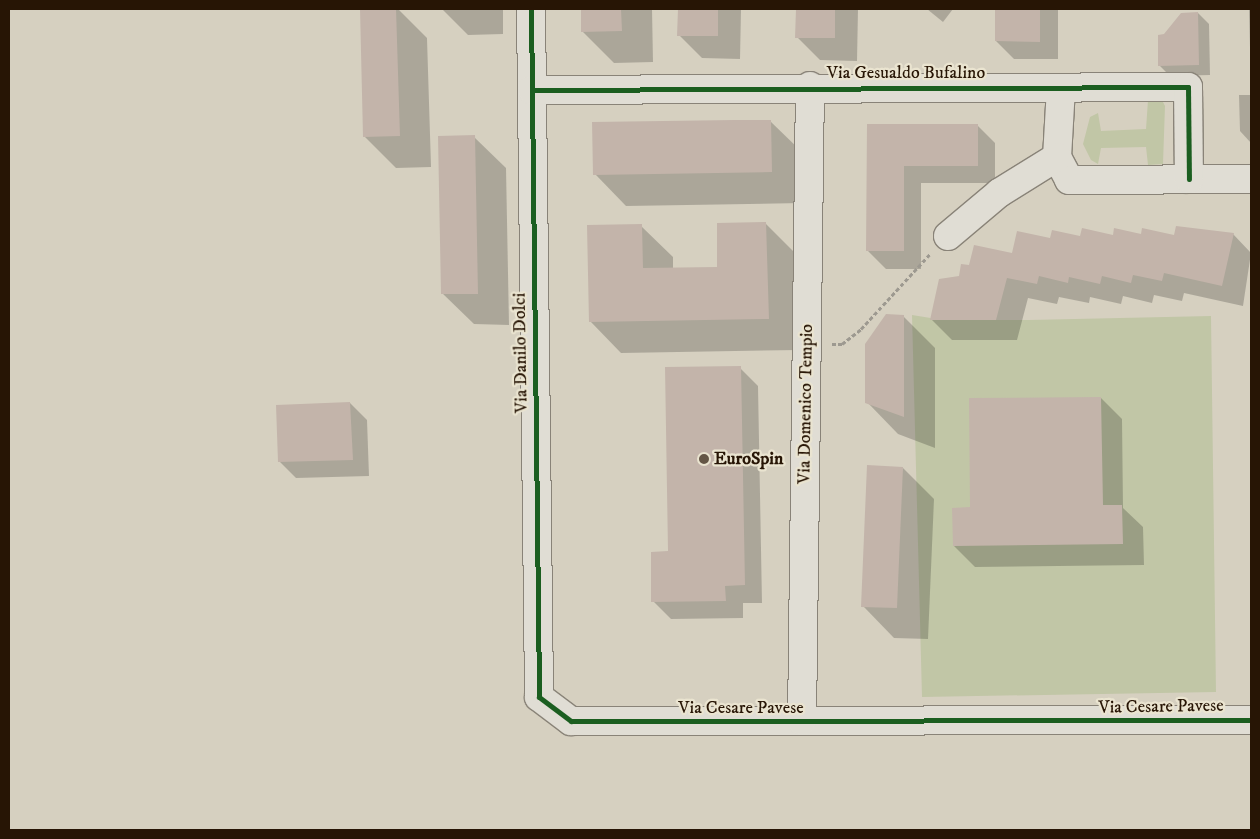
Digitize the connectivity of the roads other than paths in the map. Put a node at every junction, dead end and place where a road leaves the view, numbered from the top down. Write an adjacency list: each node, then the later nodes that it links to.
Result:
1 (531, 9): 4 (street, Via Danilo Dolci)
2 (810, 86): 3 (street, Via Gesualdo Bufalino); 4 (street, Via Gesualdo Bufalino); 11 (street, Via Domenico Tempio)
3 (1061, 88): 5 (street); 6 (street, Via Gesualdo Bufalino)
4 (532, 90): 9 (street, Via Danilo Dolci)
5 (1057, 157): 6 (street); 8 (street)
6 (1189, 179): 7 (street)
7 (1251, 179)
8 (948, 236)
9 (539, 697): 11 (street, Via Cesare Pavese)
10 (1251, 720): 11 (street, Via Cesare Pavese)
11 (802, 722)

